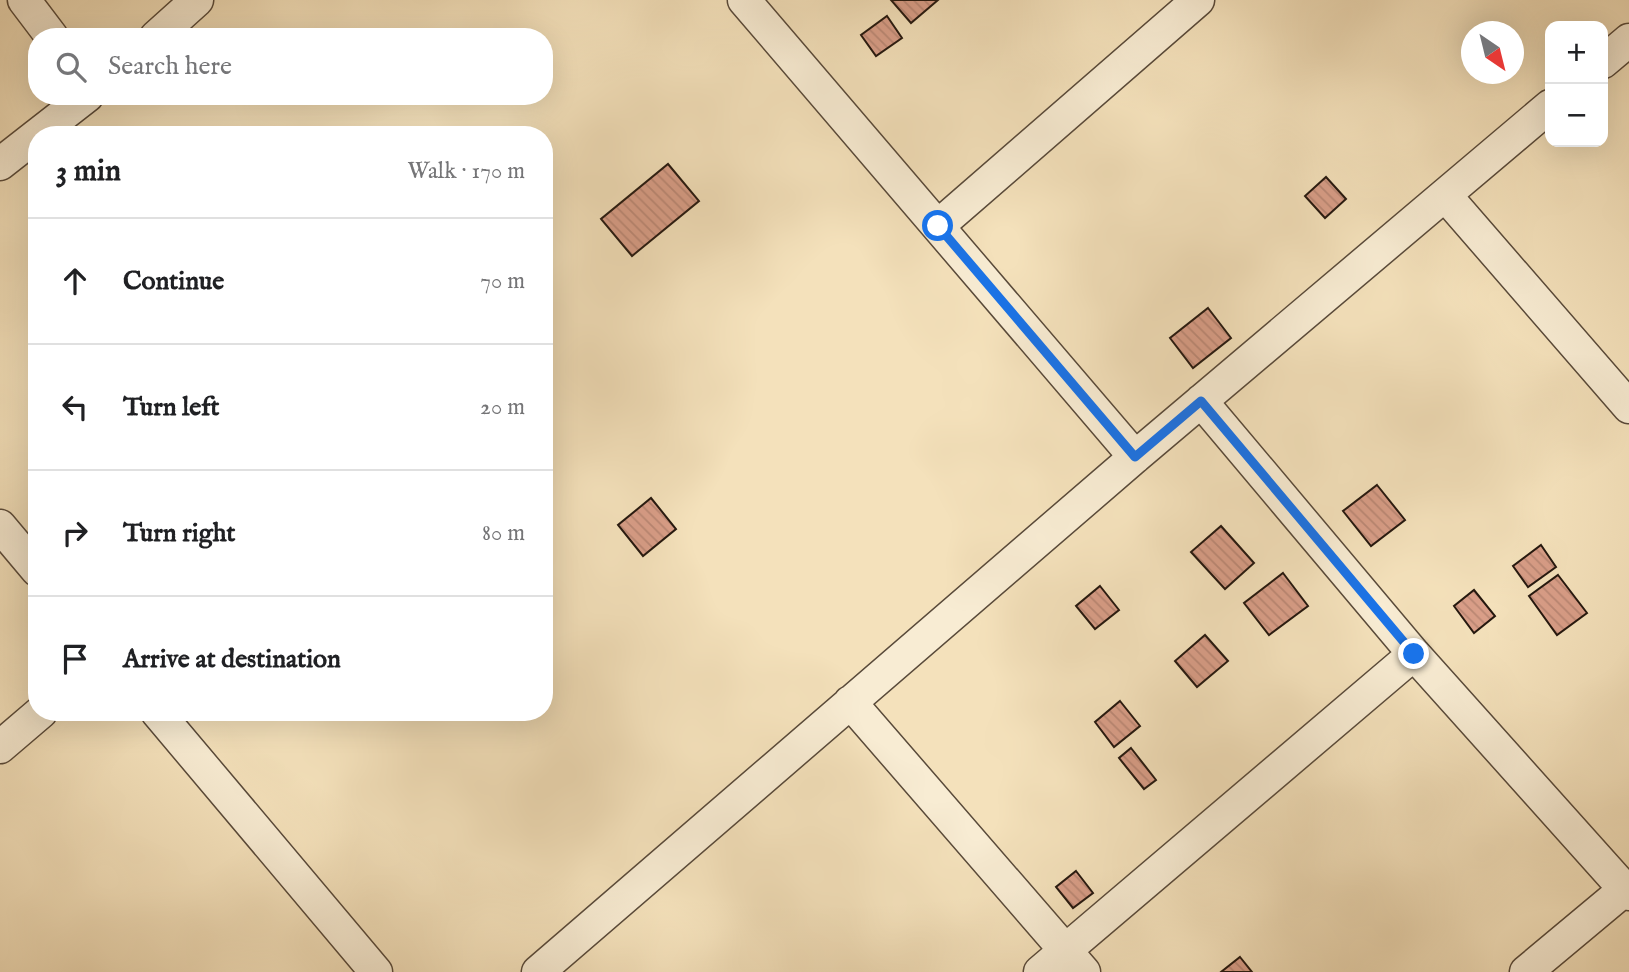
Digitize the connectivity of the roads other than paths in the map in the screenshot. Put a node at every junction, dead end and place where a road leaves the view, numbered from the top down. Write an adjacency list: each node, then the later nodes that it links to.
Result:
1 (24, 0): 5 (street)
2 (197, 0): 6 (street)
3 (744, 0): 15 (street)
4 (1198, 0): 15 (street)
5 (45, 28)
6 (166, 28)
7 (1629, 40): 8 (street)
8 (1608, 58)
9 (75, 105): 11 (street)
10 (1545, 110): 14 (street)
11 (49, 126)
12 (28, 142): 13 (street)
13 (0, 164)
14 (1445, 195): 16 (street); 17 (street)
15 (938, 226): 18 (street)
16 (1201, 401): 18 (street); 21 (street)
17 (1629, 407)
18 (1135, 457): 22 (street)
19 (0, 526): 20 (street)
20 (28, 559)
21 (1414, 654): 26 (street); 27 (street)
22 (850, 702): 27 (street); 29 (street)
23 (30, 721): 25 (street)
24 (165, 721): 28 (street)
25 (0, 747)
26 (1627, 890): 31 (street)
27 (1074, 961): 30 (street)
28 (376, 972)
29 (538, 972)
30 (1040, 972)
31 (1526, 972)

